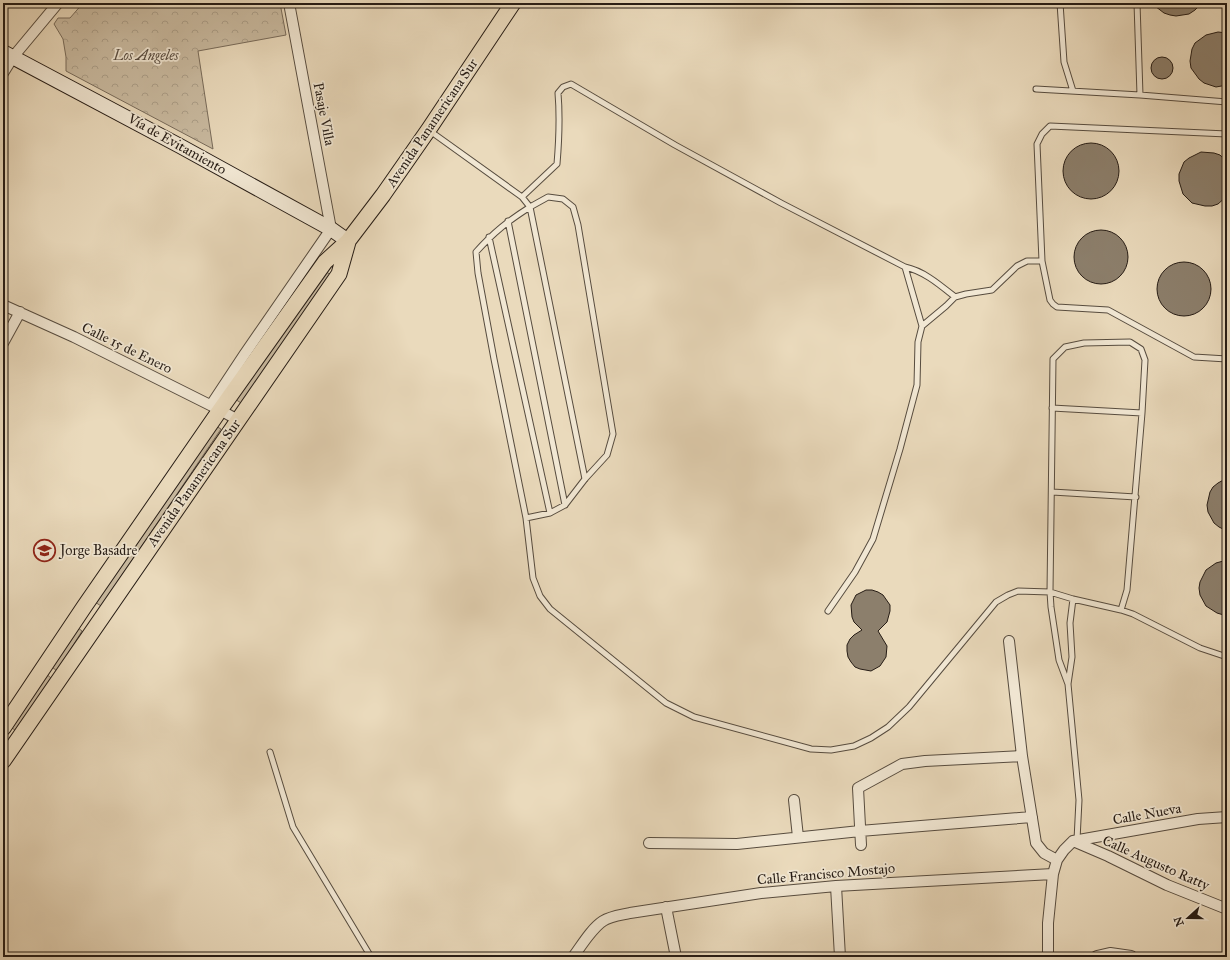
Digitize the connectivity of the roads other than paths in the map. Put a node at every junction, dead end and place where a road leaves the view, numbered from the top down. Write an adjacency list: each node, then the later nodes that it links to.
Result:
1 (58, 3): 6 (street)
2 (289, 3): 17 (street, Pasaje Villa)
3 (513, 3): 12 (main road, Avenida Panamericana Sur)
4 (1060, 3): 9 (lane)
5 (1137, 3): 10 (lane)
6 (8, 54): 7 (street); 17 (main road, Vía de Evitamiento)
7 (3, 74)
8 (1036, 90): 9 (lane)
9 (1073, 91): 10 (lane)
10 (1140, 95): 11 (lane)
11 (1227, 102)
12 (428, 130): 14 (lane); 19 (main road, Avenida Panamericana Sur)
13 (1227, 134): 20 (lane)
14 (522, 197): 15 (lane); 21 (lane)
15 (530, 207): 16 (lane); 32 (lane); 32 (lane)
16 (508, 221): 18 (lane); 35 (lane)
17 (331, 229): 19 (main road, Vía de Evitamiento); 28 (street, Avenida Panamericana Sur)
18 (489, 237): 36 (lane); 37 (lane)
19 (348, 241): 28 (main road, Avenida Panamericana Sur); 31 (main road, Avenida Panamericana Sur)
20 (1042, 261): 22 (lane); 27 (lane)
21 (905, 267): 22 (lane); 25 (lane)
22 (955, 297): 25 (lane)
23 (3, 304): 24 (street, Calle 15 de Enero)
24 (20, 312): 26 (street); 28 (street, Calle 15 de Enero)
25 (922, 326): 41 (lane)
26 (3, 343)
27 (1227, 359)
28 (216, 407): 31 (street, Calle 15 de Enero); 45 (main road, Avenida Panamericana Sur)
29 (1052, 408): 30 (lane); 30 (lane); 33 (lane)
30 (1142, 413): 34 (lane)
31 (238, 420): 48 (main road, Avenida Panamericana Sur)
32 (585, 479): 35 (lane)
33 (1052, 492): 34 (lane); 38 (lane)
34 (1136, 496): 40 (lane)
35 (565, 505): 36 (lane)
36 (550, 513): 37 (lane)
37 (526, 518): 38 (lane)
38 (1050, 592): 39 (lane); 44 (lane)
39 (1073, 599): 40 (lane); 44 (lane)
40 (1121, 610): 43 (lane)
41 (828, 611)
42 (1009, 641): 47 (street)
43 (1227, 657)
44 (1068, 684): 54 (lane)
45 (3, 728)
46 (270, 752): 62 (lane)
47 (1022, 756): 50 (street); 52 (street)
48 (3, 761)
49 (794, 800): 53 (street)
50 (1032, 817): 52 (street); 57 (street)
51 (1227, 817): 54 (street, Calle Nueva)
52 (860, 830): 53 (street); 56 (street)
53 (798, 837): 55 (street)
54 (1075, 841): 57 (street); 61 (street, Calle Augusto Ratty)
55 (649, 843)
56 (861, 845)
57 (1057, 860): 58 (street)
58 (1053, 874): 59 (street, Calle Francisco Mostajo); 66 (street)
59 (836, 886): 60 (street, Calle Francisco Mostajo); 65 (street)
60 (666, 907): 63 (street, Calle Francisco Mostajo); 64 (street)
61 (1227, 909)
62 (371, 957)
63 (573, 957)
64 (676, 957)
65 (840, 957)
66 (1048, 957)
67 (1097, 957): 68 (street)
68 (1131, 957)

